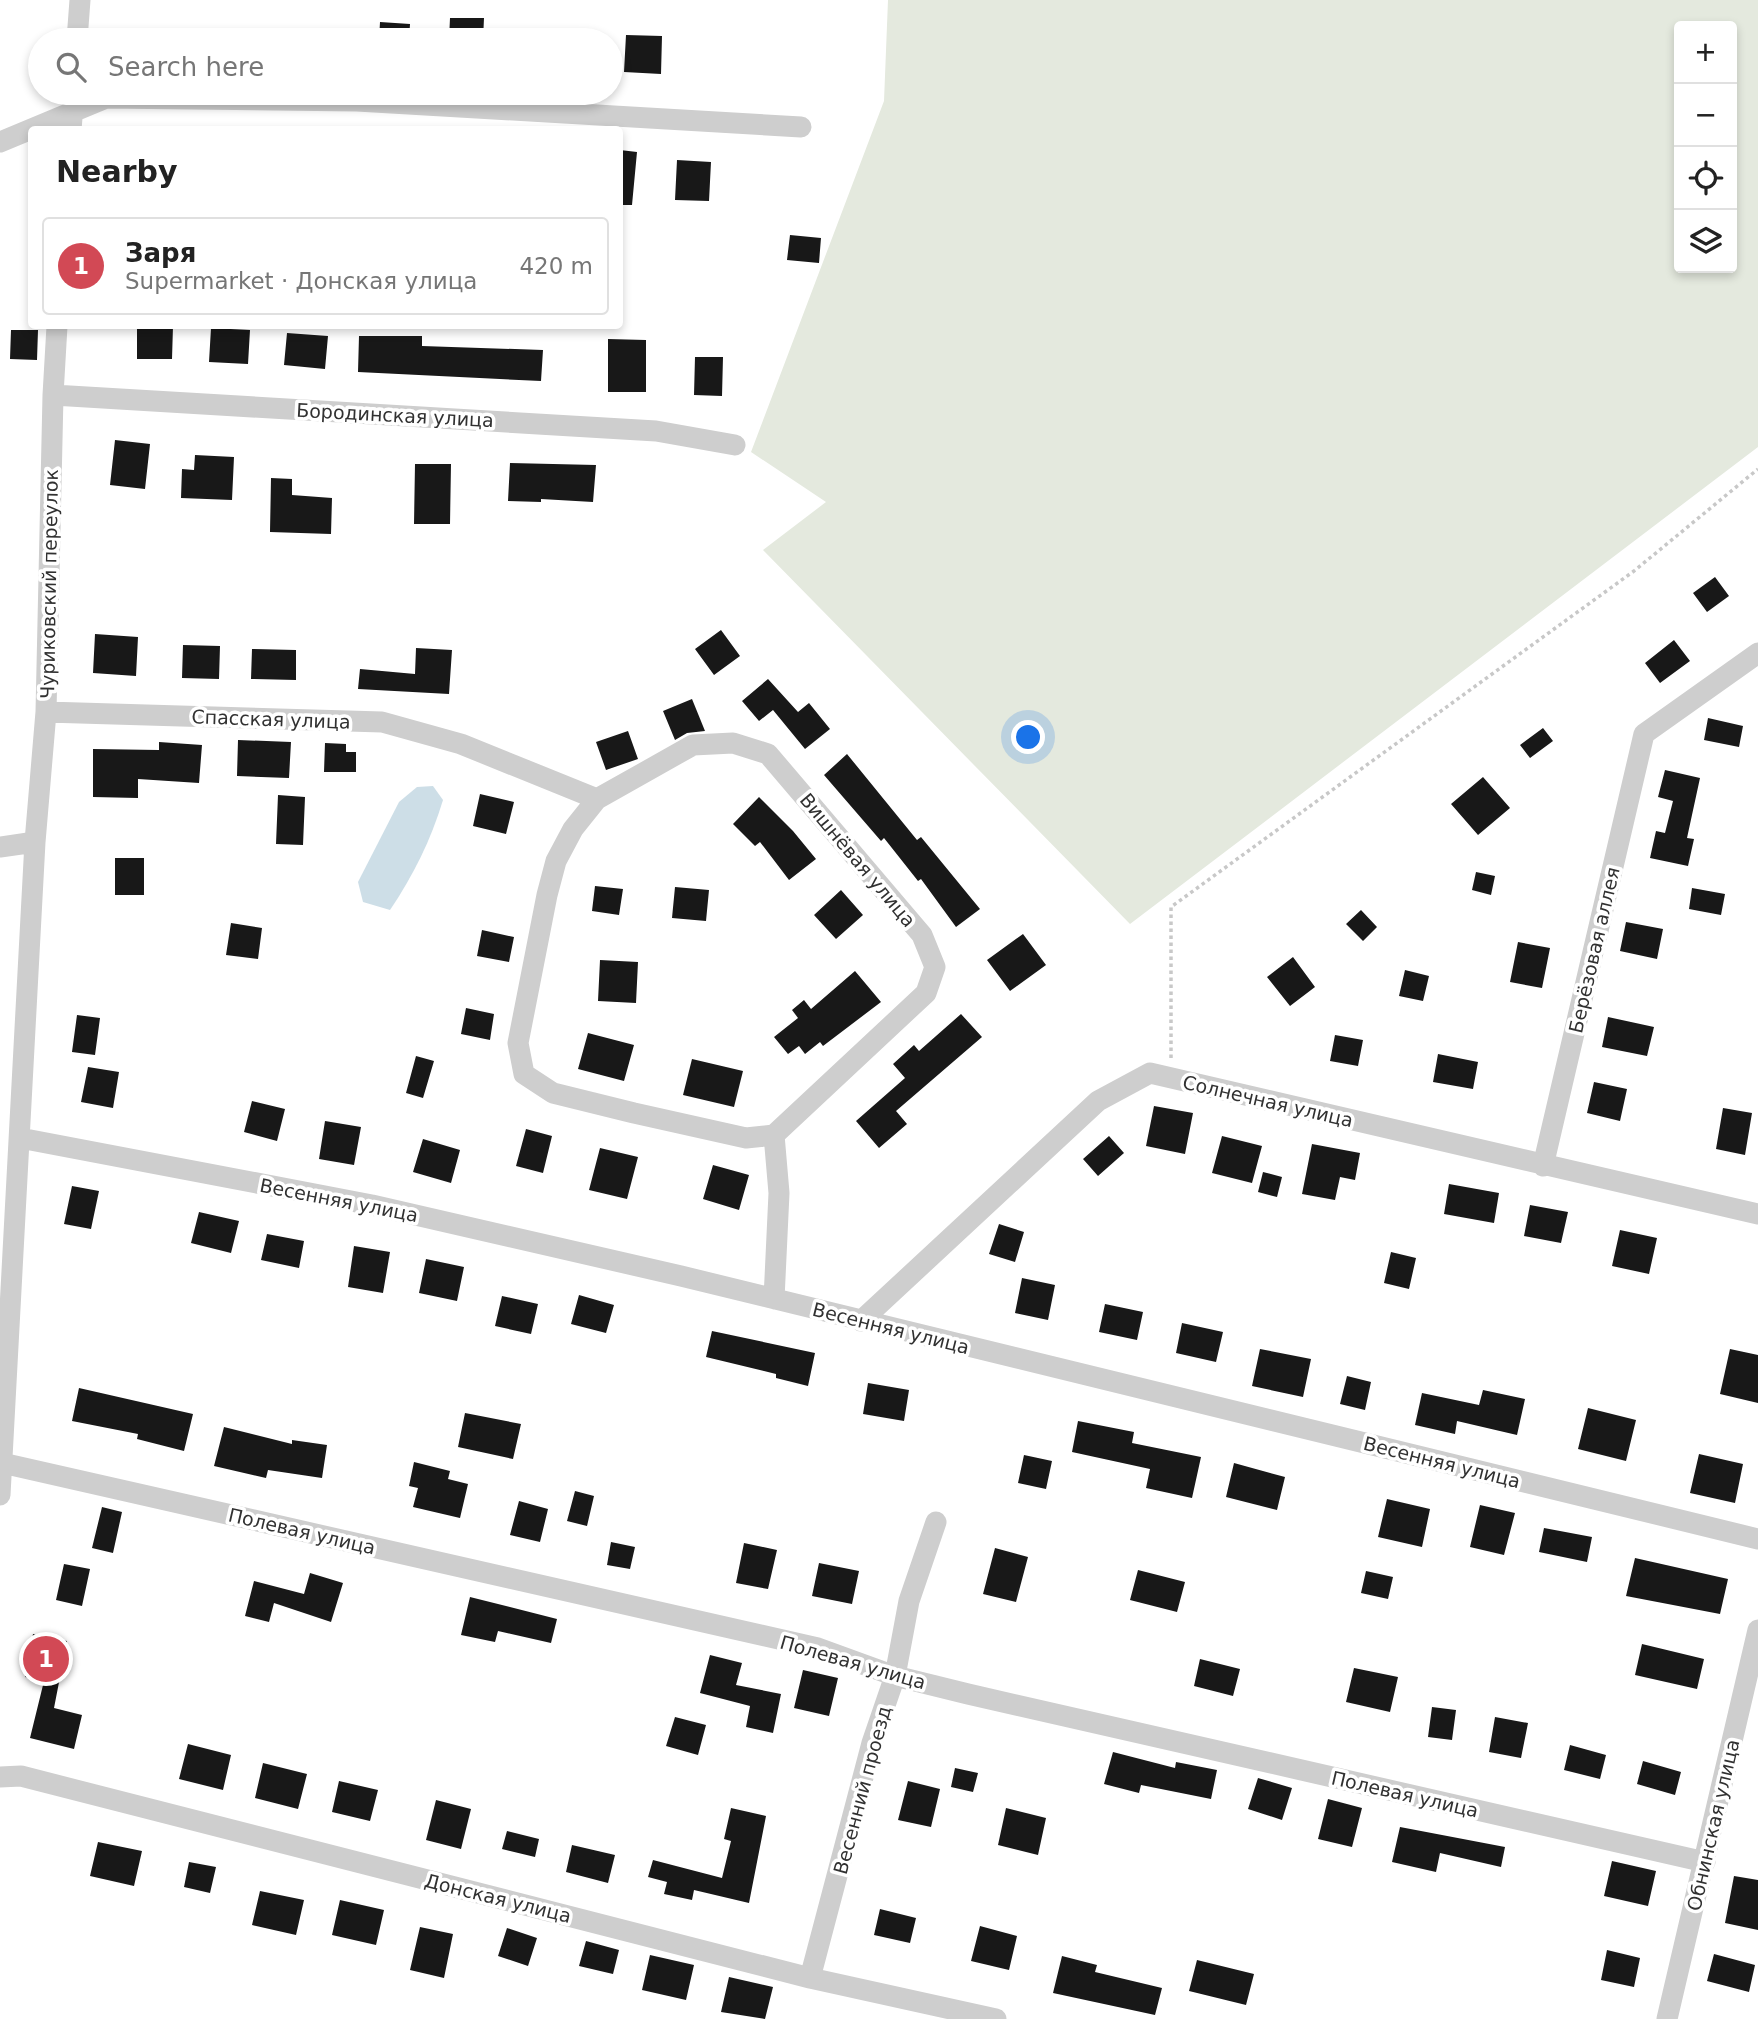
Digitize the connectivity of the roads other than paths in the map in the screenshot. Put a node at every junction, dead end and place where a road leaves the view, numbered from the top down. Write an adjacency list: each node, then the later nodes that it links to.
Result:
1 (80, 0): 2 (street)
2 (78, 28)
3 (425, 105): 6 (street)
4 (72, 111): 5 (street)
5 (37, 126)
6 (801, 127)
7 (28, 130): 8 (street)
8 (0, 142)
9 (57, 329): 10 (street, Чуриковский переулок)
10 (52, 395): 11 (street, Бородинская улица); 13 (street, Чуриковский переулок)
11 (736, 445)
12 (1758, 653): 19 (street, Берёзовая аллея)
13 (46, 712): 14 (street, Спасская улица); 15 (street, Чуриковский переулок)
14 (597, 799): 17 (street); 17 (street, Вишнёвая улица)
15 (35, 842): 16 (street); 18 (street, Чуриковский переулок)
16 (0, 847)
17 (775, 1135): 21 (street)
18 (20, 1138): 21 (street, Весенняя улица); 23 (street, Чуриковский переулок)
19 (1543, 1166): 20 (street, Солнечная улица); 22 (street, Солнечная улица)
20 (1758, 1214)
21 (774, 1299): 22 (street, Весенняя улица)
22 (861, 1321): 26 (street, Весенняя улица)
23 (2, 1463): 24 (street, Чуриковский переулок); 28 (street, Полевая улица)
24 (0, 1494)
25 (936, 1522): 28 (street, Весенний проезд)
26 (1758, 1539)
27 (1758, 1630): 30 (street, Обнинская улица)
28 (895, 1676): 30 (street, Полевая улица); 31 (street, Весенний проезд)
29 (0, 1777): 31 (street, Донская улица)
30 (1705, 1862): 33 (street, Обнинская улица)
31 (810, 1978): 32 (street, Донская улица)
32 (996, 2019)
33 (1667, 2019)

